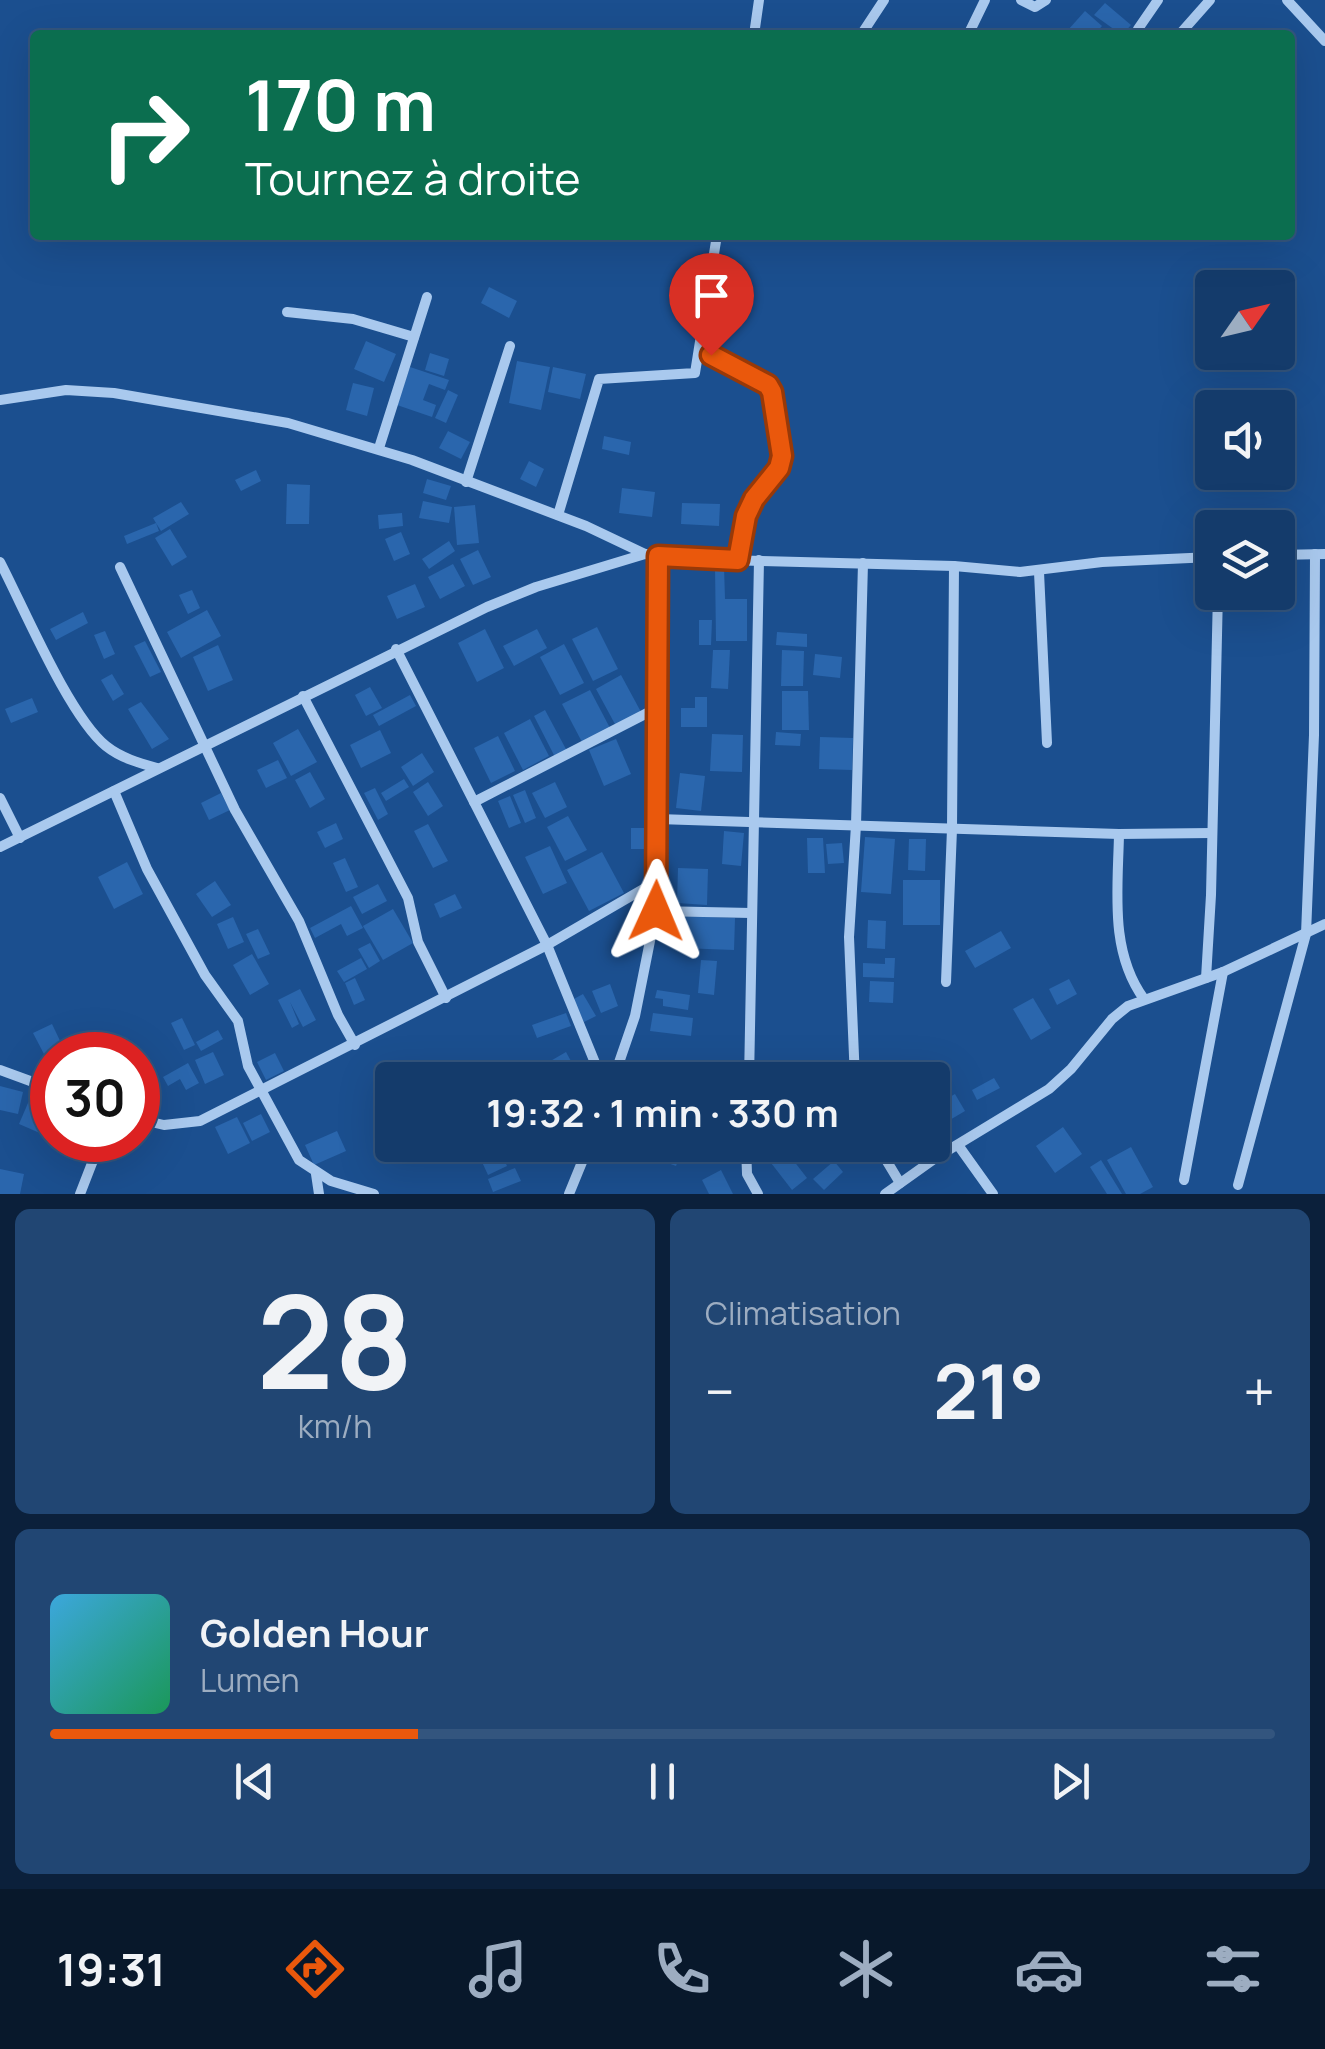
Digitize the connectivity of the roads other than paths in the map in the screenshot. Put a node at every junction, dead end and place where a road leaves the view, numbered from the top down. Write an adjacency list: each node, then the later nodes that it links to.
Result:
1 (759, 0): 10 (street)
2 (884, 0): 11 (street)
3 (985, 0): 12 (street)
4 (1020, 0): 5 (street)
5 (1046, 0)
6 (1158, 0): 9 (street)
7 (1210, 0): 13 (street)
8 (1287, 0): 14 (street)
9 (1138, 29)
10 (755, 30)
11 (865, 30)
12 (970, 30)
13 (1183, 30)
14 (1325, 42)
15 (716, 240): 18 (street)
16 (427, 297): 19 (street)
17 (286, 312): 19 (street)
18 (704, 322): 24 (street); 30 (street)
19 (414, 337): 22 (street)
20 (510, 346): 23 (street)
21 (0, 400): 22 (street)
22 (379, 448): 23 (street)
23 (466, 482): 24 (street)
24 (558, 515): 25 (street)
25 (646, 554): 28 (street); 38 (street)
26 (1320, 554): 27 (street); 59 (street)
27 (1295, 555)
28 (658, 556): 30 (street); 40 (street)
29 (1195, 558): 36 (street)
30 (738, 560): 31 (street)
31 (759, 560): 33 (street); 48 (street)
32 (0, 562): 43 (street)
33 (863, 563): 34 (street); 49 (street)
34 (954, 566): 36 (street); 50 (street)
35 (120, 567): 42 (street)
36 (1040, 572): 41 (street)
37 (1218, 610): 51 (street)
38 (396, 649): 39 (street); 46 (street)
39 (303, 696): 42 (street); 64 (street)
40 (655, 709): 46 (street); 47 (street)
41 (1046, 742)
42 (205, 744): 43 (street); 66 (street)
43 (156, 768): 44 (street)
44 (114, 791): 53 (street); 73 (street)
45 (0, 798): 53 (street)
46 (474, 802): 60 (street)
47 (658, 819): 48 (street); 55 (street)
48 (754, 823): 49 (street); 57 (street)
49 (856, 825): 50 (street); 70 (street)
50 (952, 829): 52 (street); 63 (street)
51 (1212, 833): 52 (street); 62 (street)
52 (1120, 834): 65 (street)
53 (20, 838): 54 (street)
54 (0, 847)
55 (657, 881): 56 (street); 60 (street)
56 (656, 911): 57 (street); 68 (street)
57 (751, 913): 69 (street)
58 (1325, 924): 59 (street)
59 (1306, 934): 61 (street); 83 (street)
60 (547, 945): 64 (street); 67 (street)
61 (1224, 972): 62 (street); 81 (street)
62 (1206, 978): 65 (street)
63 (946, 982)
64 (446, 998): 66 (street)
65 (1144, 999): 75 (street)
66 (355, 1045): 73 (street)
67 (595, 1062)
68 (619, 1062)
69 (749, 1062)
70 (854, 1062)
71 (0, 1070): 72 (street)
72 (30, 1080)
73 (261, 1093): 74 (street); 80 (street)
74 (160, 1124)
75 (958, 1145): 82 (street); 92 (street)
76 (92, 1162): 85 (street)
77 (582, 1162): 89 (street)
78 (747, 1162): 90 (street)
79 (888, 1162): 82 (street)
80 (316, 1174): 84 (street); 86 (street)
81 (1184, 1180)
82 (900, 1182): 91 (street)
83 (1238, 1185)
84 (351, 1188): 87 (street); 88 (street)
85 (80, 1194)
86 (319, 1194)
87 (338, 1194)
88 (374, 1194)
89 (569, 1194)
90 (758, 1194)
91 (885, 1194)
92 (994, 1194)

